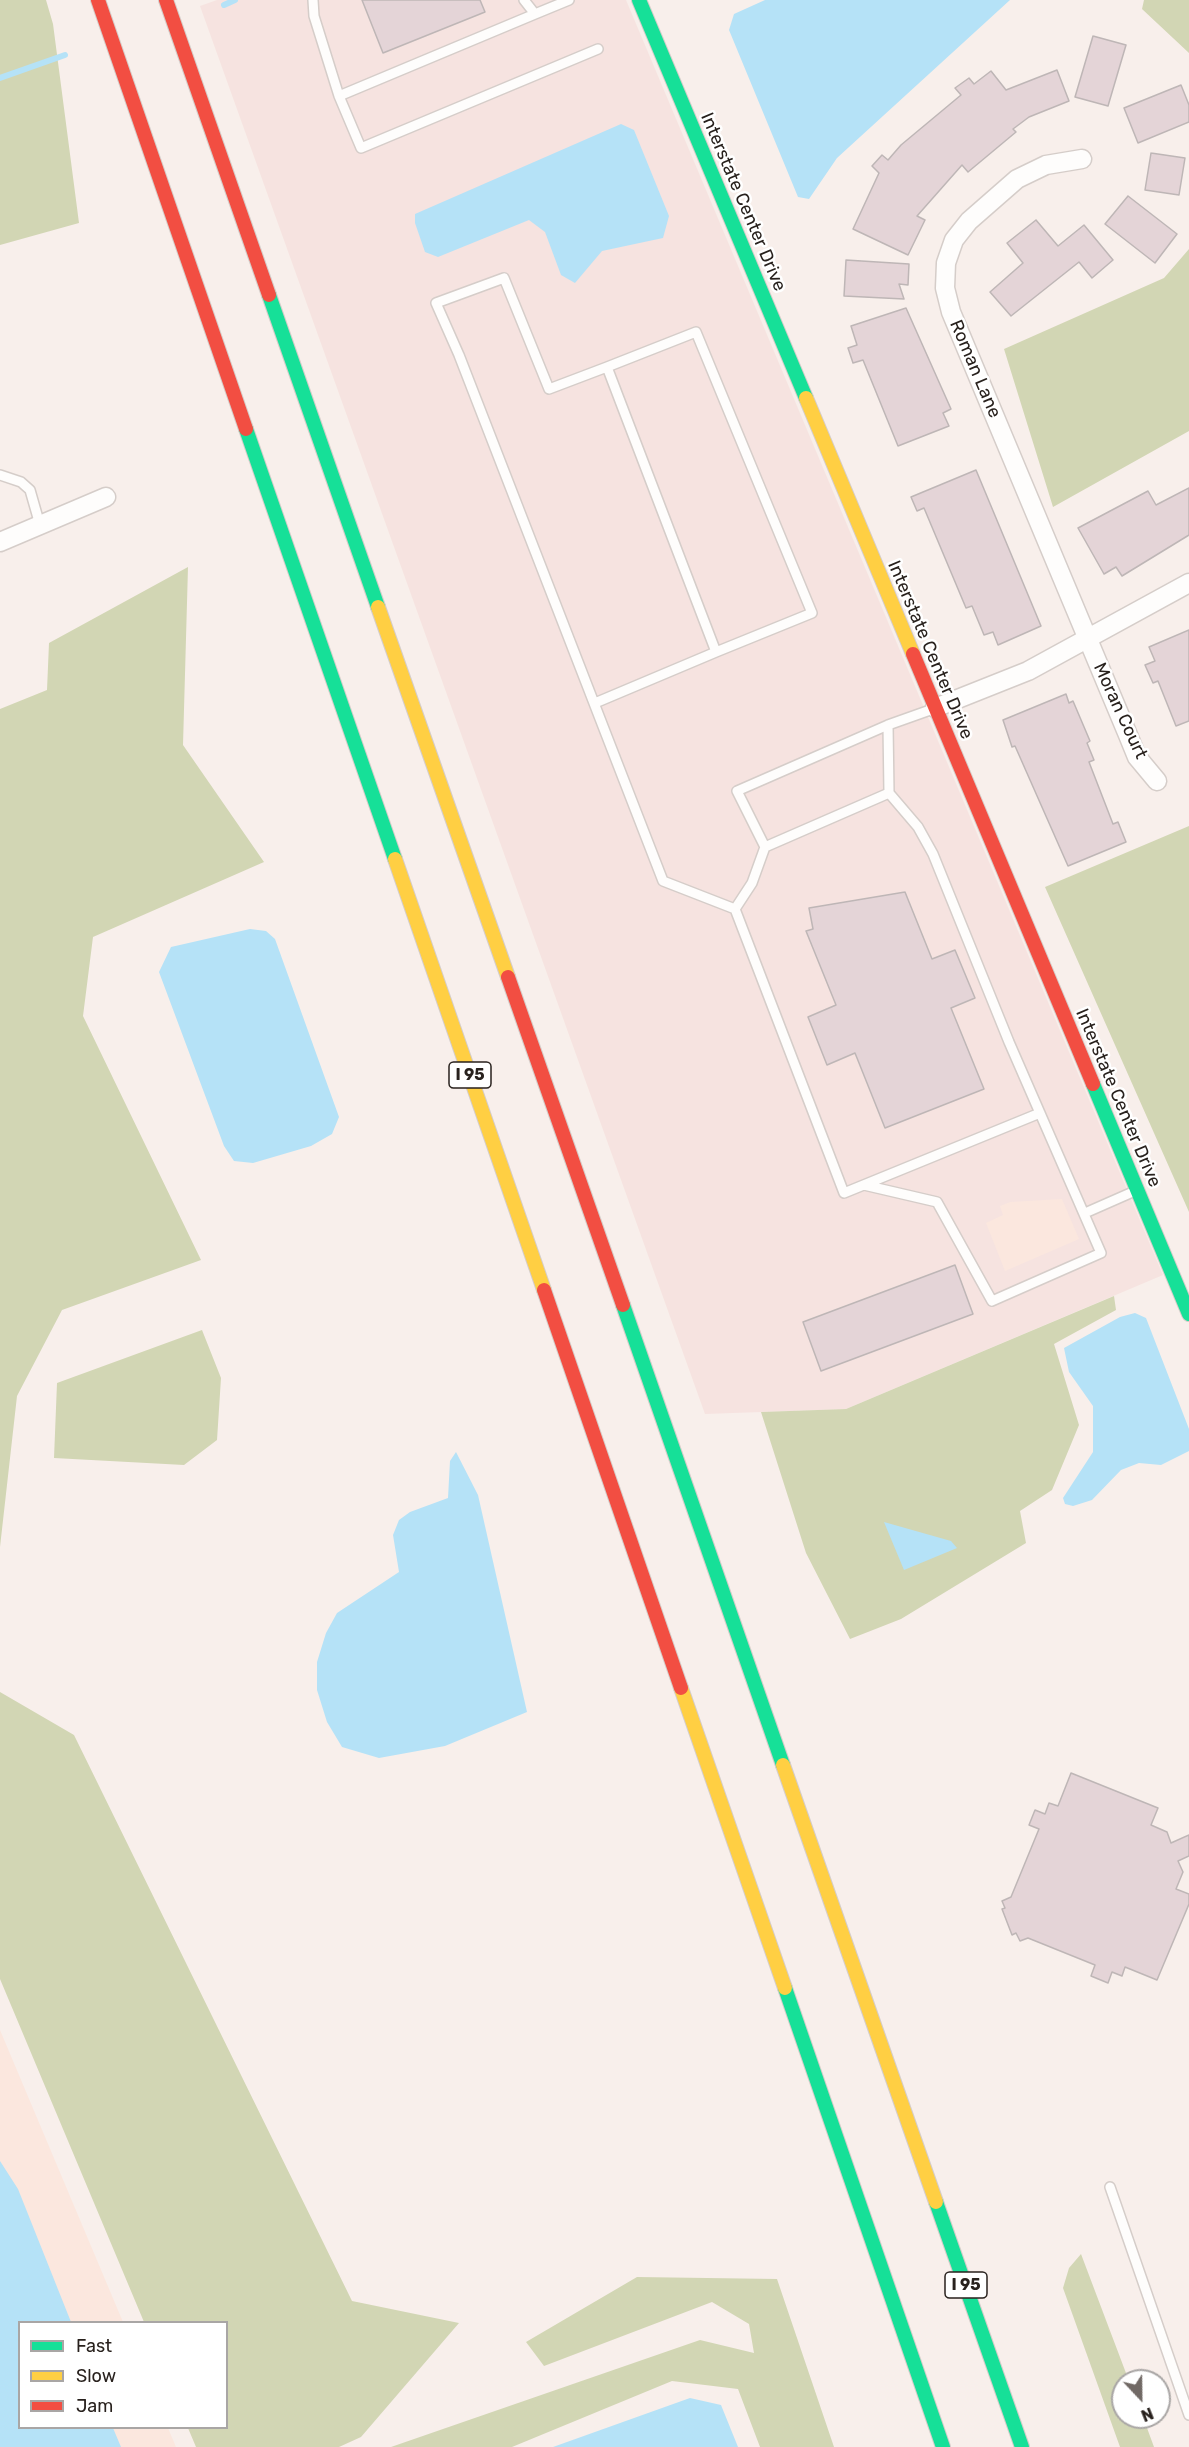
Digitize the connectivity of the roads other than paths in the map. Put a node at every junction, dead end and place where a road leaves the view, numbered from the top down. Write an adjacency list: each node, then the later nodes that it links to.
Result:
1 (98, 0): 33 (main road, I 95)
2 (166, 0): 34 (main road, I 95)
3 (314, 0): 9 (lane)
4 (524, 0): 7 (lane)
5 (568, 0): 7 (lane)
6 (639, 0): 20 (main road, Interstate Center Drive)
7 (535, 14): 9 (lane)
8 (598, 49): 9 (lane)
9 (339, 96)
10 (1082, 159): 17 (street, Roman Lane)
11 (607, 367): 18 (lane); 18 (lane); 19 (lane)
12 (0, 476): 14 (lane)
13 (106, 497): 14 (street)
14 (40, 525): 15 (street)
15 (0, 542)
16 (1189, 583): 17 (street)
17 (1087, 639): 20 (street); 22 (street, Moran Court)
18 (716, 652): 19 (lane)
19 (595, 703): 25 (lane)
20 (935, 708): 21 (lane); 28 (main road, Interstate Center Drive)
21 (888, 725): 23 (lane); 24 (lane)
22 (1156, 781)
23 (889, 793): 24 (lane); 26 (lane)
24 (765, 847): 25 (lane)
25 (735, 909): 27 (lane)
26 (1040, 1113): 27 (lane); 29 (lane)
27 (864, 1185): 29 (lane)
28 (1138, 1190): 29 (lane); 30 (main road, Interstate Center Drive)
29 (1085, 1213)
30 (1189, 1314)
31 (1110, 2187): 32 (lane)
32 (1189, 2415)
33 (943, 2447)
34 (1022, 2447)

